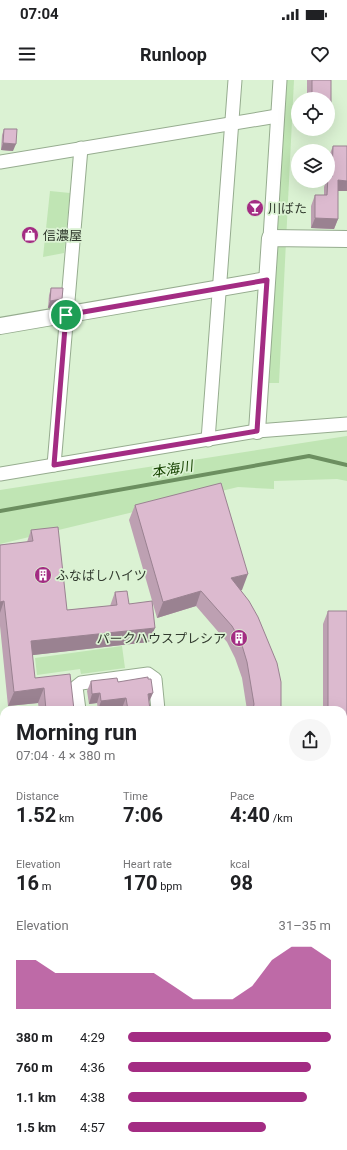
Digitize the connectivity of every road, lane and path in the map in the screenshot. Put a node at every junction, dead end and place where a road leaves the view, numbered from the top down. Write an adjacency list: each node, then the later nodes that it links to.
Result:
1 (235, 80): 4 (street)
2 (280, 80): 3 (street)
3 (277, 116): 4 (street); 7 (street)
4 (232, 123): 5 (street); 10 (street)
5 (81, 148): 6 (street); 11 (street)
6 (0, 162)
7 (270, 238): 8 (street); 9 (street)
8 (347, 239)
9 (267, 280): 10 (street); 14 (street)
10 (218, 288): 11 (street); 15 (street)
11 (66, 315): 12 (street); 16 (street)
12 (0, 326)
13 (347, 424): 14 (street)
14 (257, 431): 15 (street)
15 (208, 440): 16 (street)
16 (54, 465): 17 (street)
17 (0, 474)
18 (78, 706): 19 (street)
19 (158, 706)

